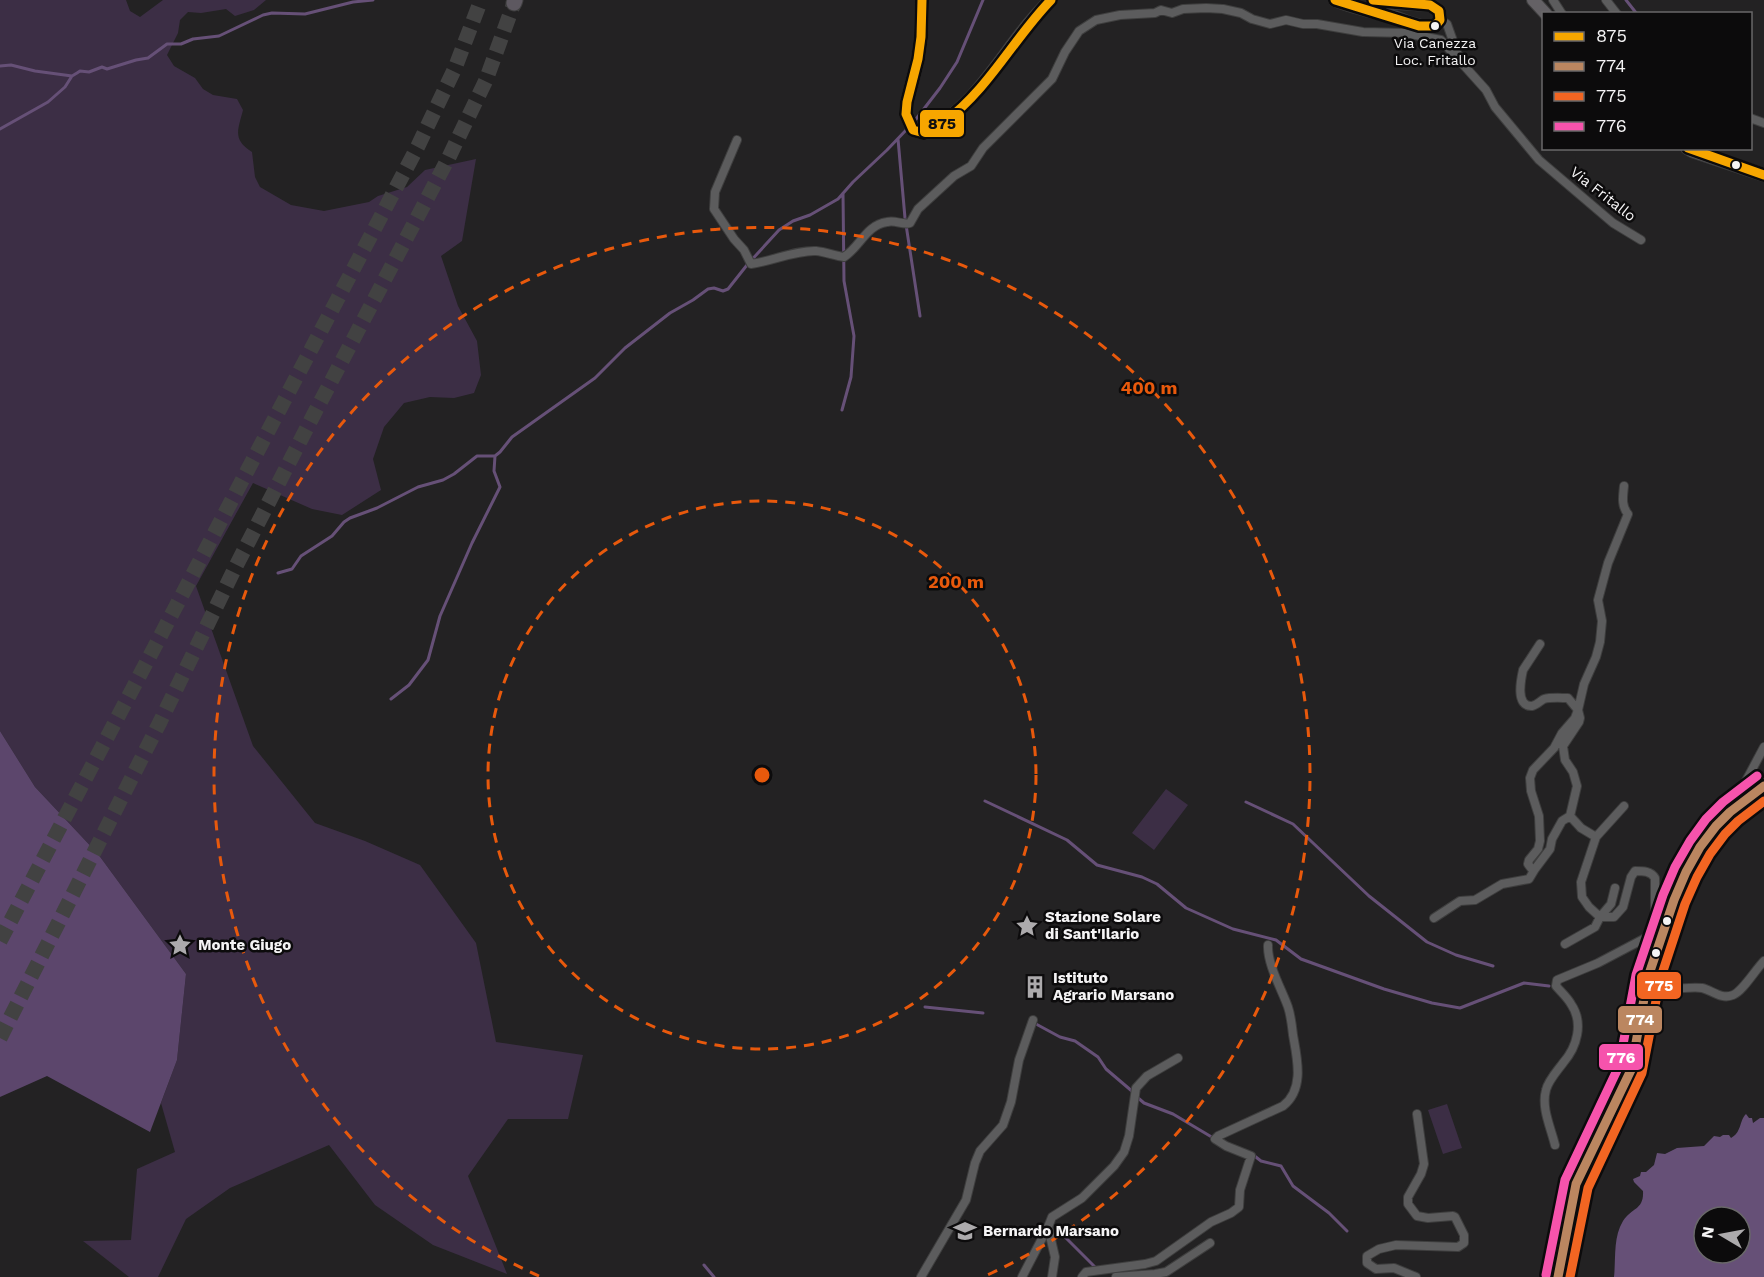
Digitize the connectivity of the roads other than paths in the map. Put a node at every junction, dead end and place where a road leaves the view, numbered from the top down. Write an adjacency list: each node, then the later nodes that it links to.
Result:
1 (922, 0): 2 (street)
2 (1051, 0)
3 (1335, 0): 9 (street)
4 (1373, 0): 9 (street)
5 (1533, 0): 7 (street)
6 (1606, 0): 8 (street)
7 (1544, 12)
8 (1615, 12)
9 (1440, 20): 10 (street)
10 (1459, 58): 11 (street); 14 (street, Via Fritallo)
11 (737, 140)
12 (1693, 150): 13 (street)
13 (1764, 175)
14 (1641, 240)
15 (1624, 486): 17 (street)
16 (1540, 644): 17 (street)
17 (1578, 710): 22 (street); 24 (street)
18 (1764, 747): 21 (street)
19 (1764, 786): 21 (main road)
20 (1624, 806): 23 (street)
21 (1730, 812): 28 (main road)
22 (1570, 816): 23 (street); 24 (street)
23 (1596, 837): 26 (street)
24 (1535, 869): 27 (street)
25 (1615, 888): 26 (street)
26 (1600, 917): 28 (street); 29 (street)
27 (1434, 918)
28 (1658, 936): 32 (main road); 36 (street)
29 (1565, 944)
30 (1268, 945): 43 (street)
31 (1764, 961): 32 (street)
32 (1645, 991): 46 (main road)
33 (1033, 1020): 40 (street)
34 (1178, 1058): 37 (street)
35 (1417, 1114): 45 (street)
36 (1555, 1145)
37 (1048, 1227): 41 (street); 42 (street)
38 (1210, 1243): 39 (street)
39 (1143, 1276): 44 (street)
40 (921, 1277)
41 (1022, 1277)
42 (1052, 1277)
43 (1082, 1277)
44 (1116, 1277)
45 (1416, 1277)
46 (1558, 1277)

